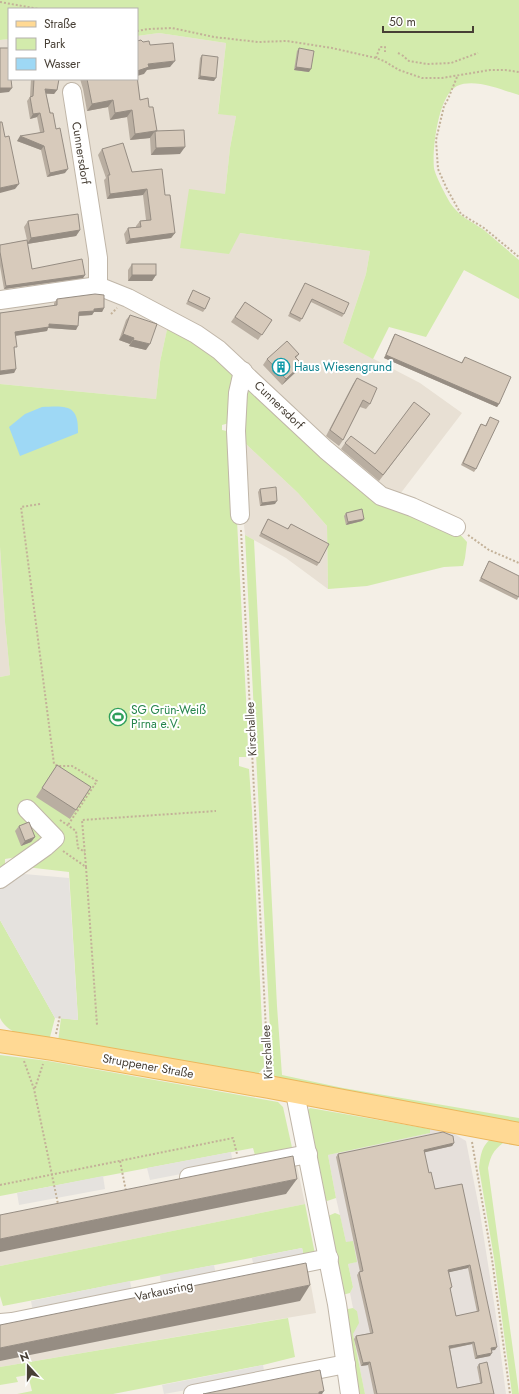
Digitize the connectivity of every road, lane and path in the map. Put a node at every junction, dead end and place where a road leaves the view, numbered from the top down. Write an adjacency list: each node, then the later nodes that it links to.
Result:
1 (0, 2): 2 (path)
2 (33, 8)
3 (138, 31): 7 (path)
4 (385, 52): 7 (path)
5 (478, 53): 6 (path)
6 (400, 54)
7 (376, 58): 9 (path)
8 (519, 72): 9 (path)
9 (457, 77): 11 (path)
10 (72, 92): 12 (street, Cunnersdorf)
11 (519, 257)
12 (98, 286): 13 (street, Cunnersdorf); 14 (street, Cunnersdorf)
13 (0, 300)
14 (243, 371): 16 (street); 17 (street, Cunnersdorf)
15 (40, 504): 21 (path)
16 (240, 515): 28 (path, Kirschallee)
17 (456, 527): 18 (path)
18 (519, 563)
19 (27, 809): 22 (street)
20 (216, 810): 23 (path)
21 (68, 826)
22 (52, 840): 23 (path); 24 (street)
23 (86, 867): 25 (path)
24 (0, 879)
25 (97, 1025)
26 (9, 1042): 27 (main road, Struppener Straße); 29 (path)
27 (49, 1048): 28 (main road, Struppener Straße); 29 (path)
28 (269, 1087): 30 (main road, Struppener Straße)
29 (34, 1089): 36 (path)
30 (295, 1093): 31 (main road, Struppener Straße); 33 (street)
31 (468, 1124): 32 (main road, Struppener Straße); 46 (path)
32 (519, 1134)
33 (308, 1154): 35 (street); 41 (street)
34 (120, 1162): 35 (path); 36 (path); 39 (path)
35 (240, 1166): 37 (street)
36 (53, 1174): 38 (path); 40 (path)
37 (172, 1181)
38 (0, 1185)
39 (126, 1191)
40 (58, 1204)
41 (329, 1258): 42 (street, Varkausring); 43 (street)
42 (0, 1323)
43 (346, 1364): 44 (street); 45 (street)
44 (193, 1394)
45 (350, 1394)
46 (510, 1394)

